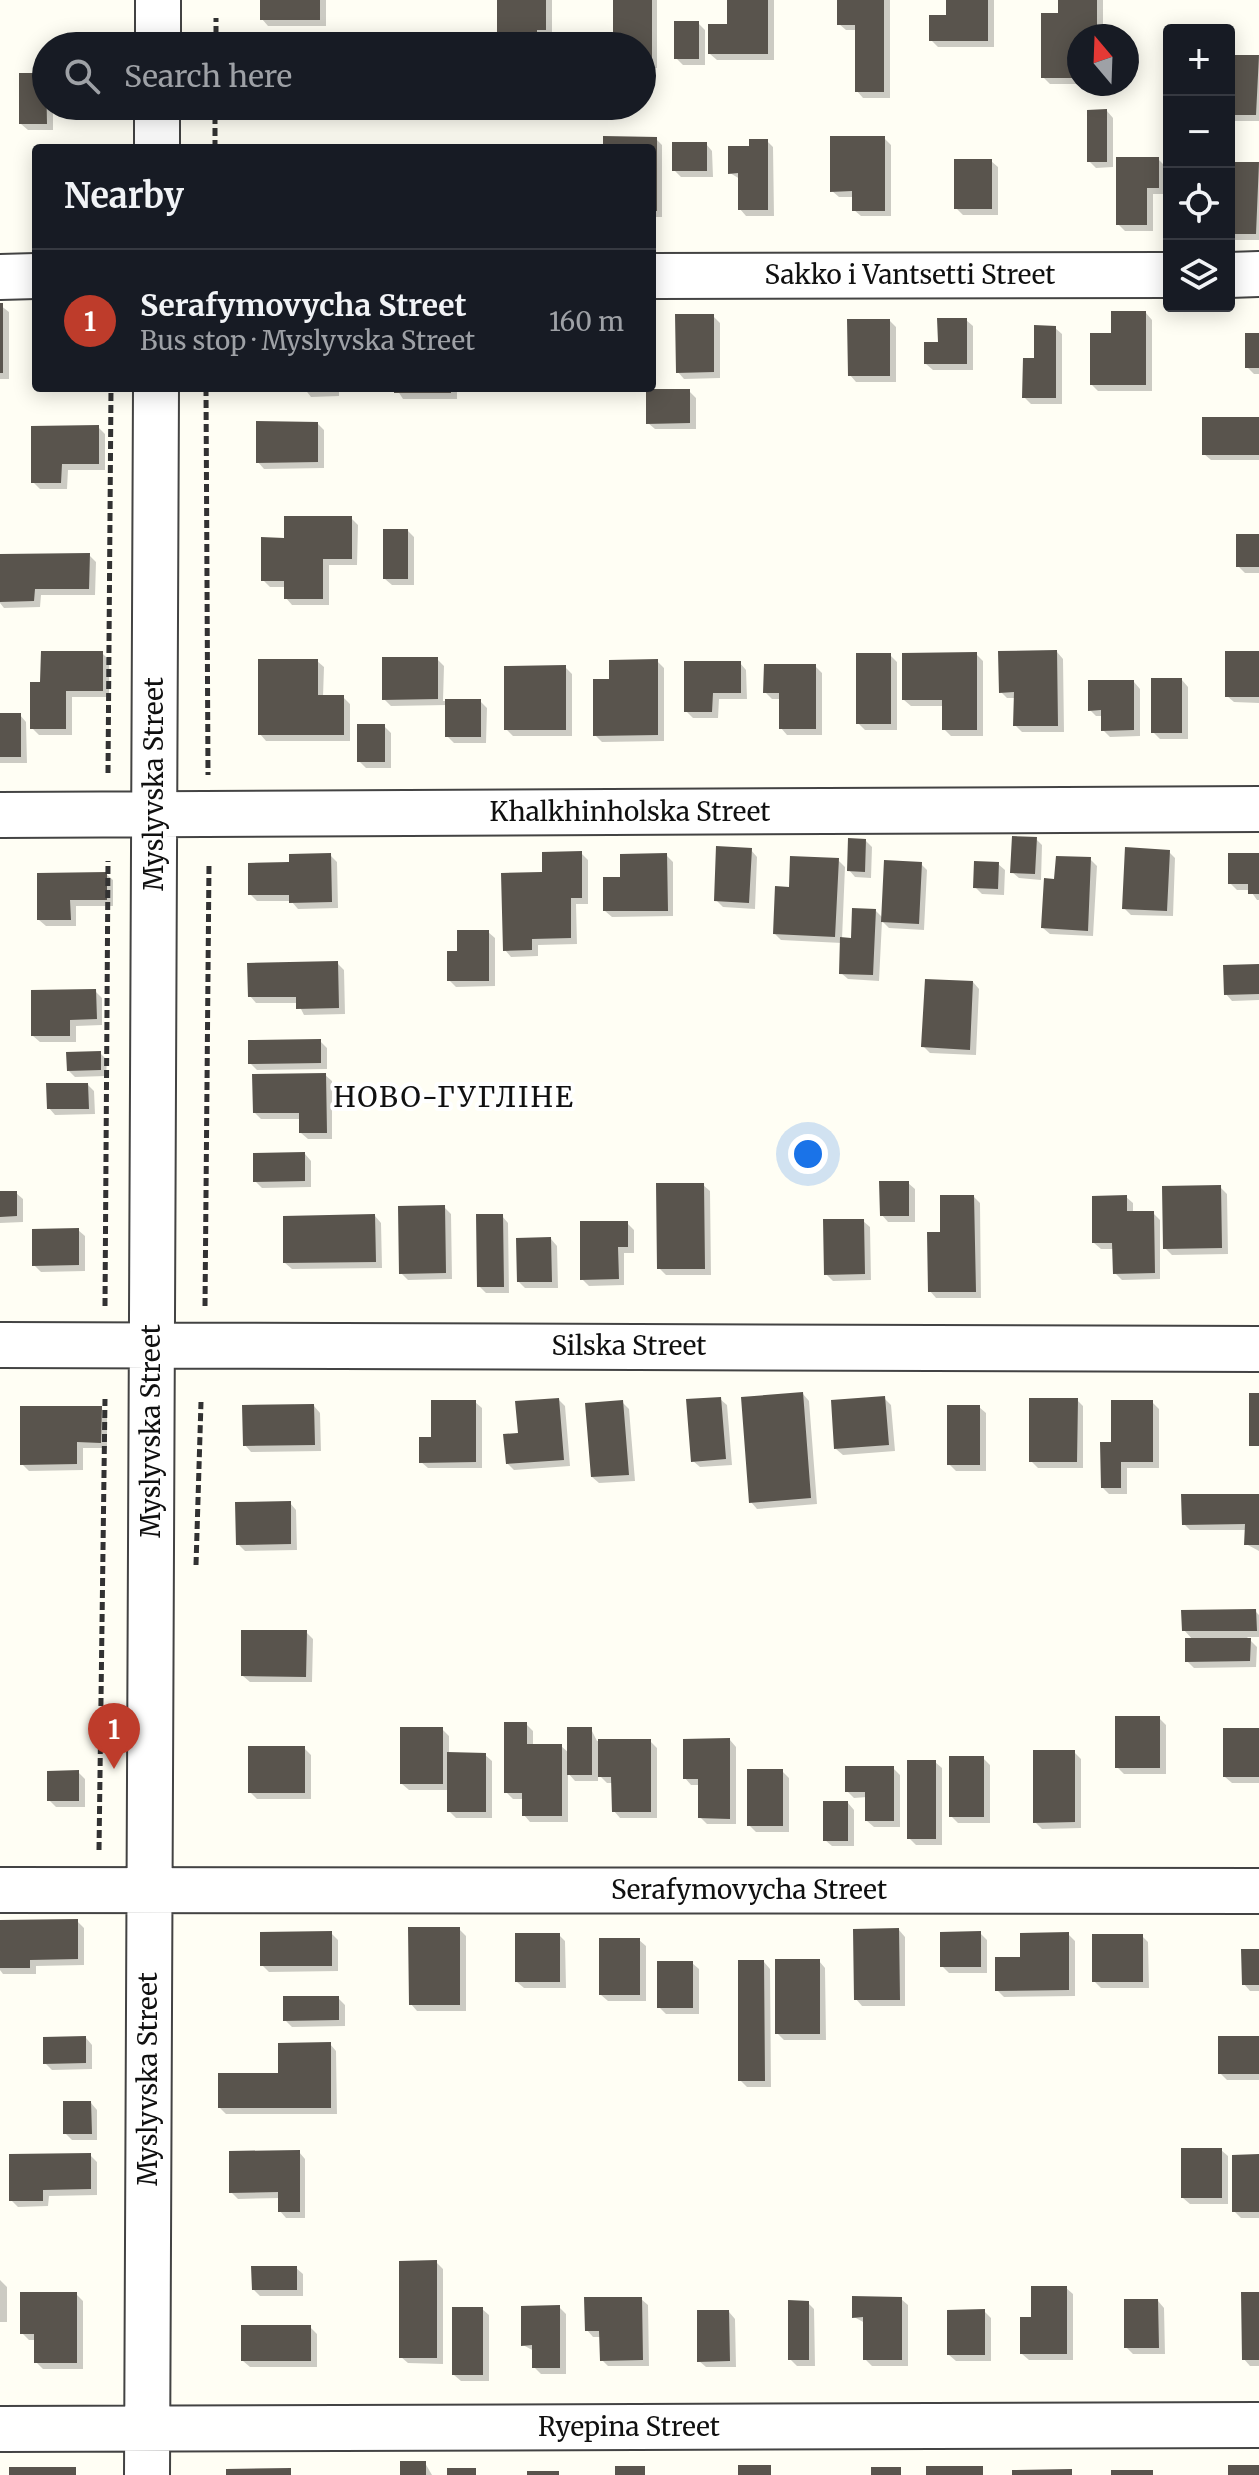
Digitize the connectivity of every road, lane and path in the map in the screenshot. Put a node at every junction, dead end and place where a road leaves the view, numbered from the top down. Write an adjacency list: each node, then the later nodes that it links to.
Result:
1 (158, 0): 3 (street)
2 (216, 18): 4 (path)
3 (158, 32)
4 (216, 32)
5 (157, 120): 7 (street)
6 (215, 120): 8 (path)
7 (157, 144)
8 (215, 144)
9 (1259, 274): 11 (street)
10 (1163, 275): 13 (street, Sakko i Vantsetti Street)
11 (1235, 275)
12 (32, 276): 14 (street)
13 (656, 276)
14 (0, 277)
15 (111, 392): 18 (path)
16 (156, 392): 21 (street, Myslyvska Street)
17 (206, 392): 19 (path)
18 (108, 775)
19 (208, 786)
20 (1259, 809): 21 (street, Khalkhinholska Street)
21 (154, 814): 22 (street, Khalkhinholska Street); 27 (street, Myslyvska Street)
22 (0, 815)
23 (108, 861): 25 (path)
24 (209, 863): 26 (path)
25 (105, 1319)
26 (204, 1320)
27 (151, 1344): 28 (street, Silska Street); 29 (street, Silska Street); 35 (street, Myslyvska Street)
28 (0, 1345)
29 (1259, 1349)
30 (105, 1399): 33 (path)
31 (201, 1402): 32 (path)
32 (195, 1578)
33 (99, 1835)
34 (0, 1890): 35 (street, Serafymovycha Street)
35 (149, 1890): 36 (street, Serafymovycha Street); 38 (street, Myslyvska Street)
36 (1259, 1891)
37 (1259, 2425): 38 (street, Ryepina Street)
38 (147, 2428): 39 (street, Ryepina Street); 40 (street, Myslyvska Street)
39 (0, 2429)
40 (147, 2475)

